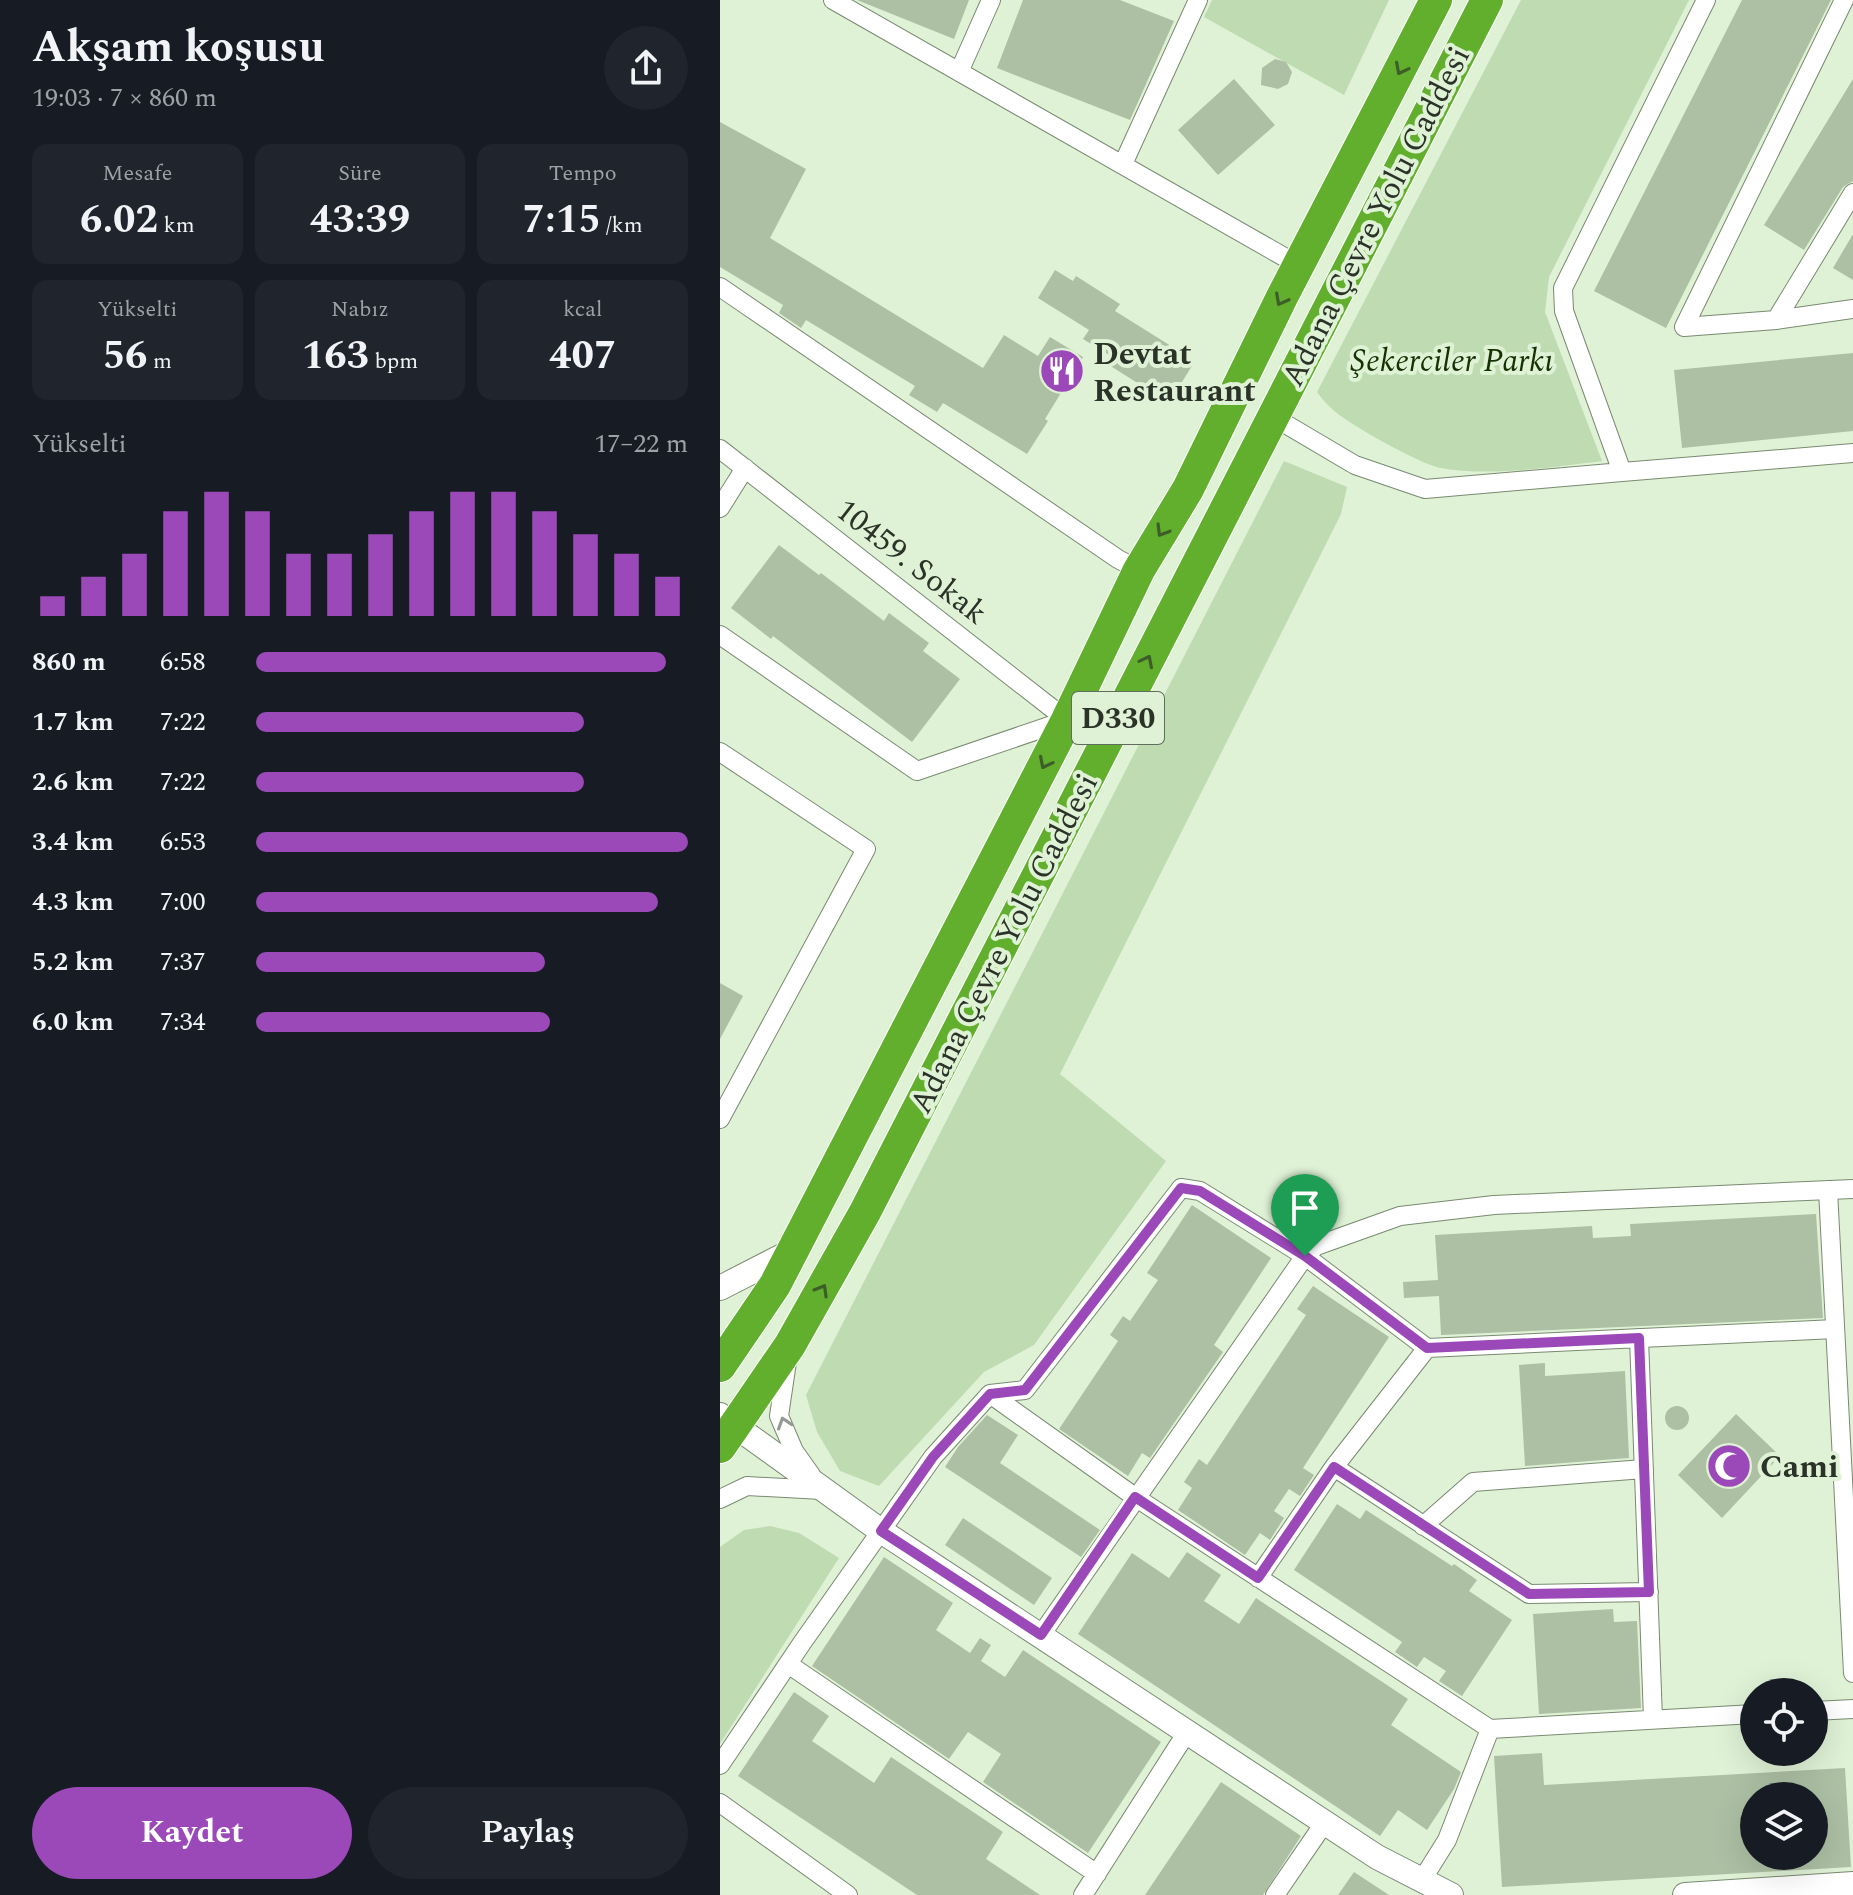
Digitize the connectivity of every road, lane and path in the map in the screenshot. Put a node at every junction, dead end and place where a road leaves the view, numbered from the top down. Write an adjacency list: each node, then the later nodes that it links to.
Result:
1 (833, 0): 8 (street)
2 (991, 0): 8 (street)
3 (1436, 0): 11 (highway, Adana Çevre Yolu Caddesi / D330, one-way to 11)
4 (1487, 0): 15 (highway, Adana Çevre Yolu Caddesi / D330)
5 (1706, 0): 19 (street)
6 (1191, 2): 9 (street)
7 (1846, 8): 14 (street)
8 (959, 72): 9 (street)
9 (1123, 164): 11 (street)
10 (1853, 193): 14 (street)
11 (1300, 266): 21 (highway, Adana Çevre Yolu Caddesi / D330, one-way to 21)
12 (720, 287): 21 (street)
13 (1853, 309): 14 (street)
14 (1776, 320)
15 (1272, 416): 19 (street); 33 (highway, Adana Çevre Yolu Caddesi / D330, one-way to 15)
16 (720, 449): 18 (street, 10459. Sokak)
17 (1853, 453): 19 (street)
18 (745, 468): 20 (street); 23 (street, 10459. Sokak)
19 (1622, 472)
20 (720, 508)
21 (1139, 570): 23 (highway, Adana Çevre Yolu Caddesi / D330)
22 (720, 635): 23 (street)
23 (1067, 720): 28 (highway, Adana Çevre Yolu Caddesi / D330, one-way to 28)
24 (720, 752): 25 (street)
25 (720, 1119)
26 (1853, 1189): 27 (street)
27 (1828, 1190): 29 (street); 31 (street)
28 (792, 1251): 30 (street); 35 (highway, Adana Çevre Yolu Caddesi / D330)
29 (1305, 1256): 34 (street); 36 (street); 41 (street)
30 (720, 1288)
31 (1835, 1329): 32 (street); 45 (street)
32 (1639, 1338): 34 (street); 39 (street)
33 (790, 1345): 37 (highway, Adana Çevre Yolu Caddesi / D330); 40 (street, one-way to 33)
34 (1427, 1348): 38 (street)
35 (720, 1366)
36 (990, 1394): 41 (street); 44 (street)
37 (725, 1430): 40 (street)
38 (1334, 1467): 43 (street); 46 (street)
39 (1644, 1469): 43 (street); 47 (street)
40 (822, 1490): 42 (street); 44 (street)
41 (1135, 1497): 46 (street); 48 (street)
42 (720, 1499)
43 (1423, 1526): 47 (street)
44 (881, 1531): 48 (street); 49 (street)
45 (1849, 1532): 50 (street)
46 (1258, 1578): 55 (street)
47 (1649, 1592): 54 (street)
48 (1041, 1635): 56 (street)
49 (788, 1664): 57 (street); 60 (street)
50 (1853, 1673)
51 (1853, 1709): 52 (street)
52 (1828, 1710)
53 (1740, 1715): 54 (street)
54 (1653, 1719): 55 (street)
55 (1490, 1729): 61 (street)
56 (1187, 1732): 59 (street); 60 (street)
57 (720, 1765)
58 (720, 1803): 63 (street)
59 (1325, 1822): 61 (street); 65 (street)
60 (1097, 1874): 64 (street)
61 (1422, 1880): 66 (street)
62 (1853, 1884): 67 (street)
63 (848, 1895)
64 (1083, 1895)
65 (1275, 1895)
66 (1451, 1895)
67 (1685, 1895)

